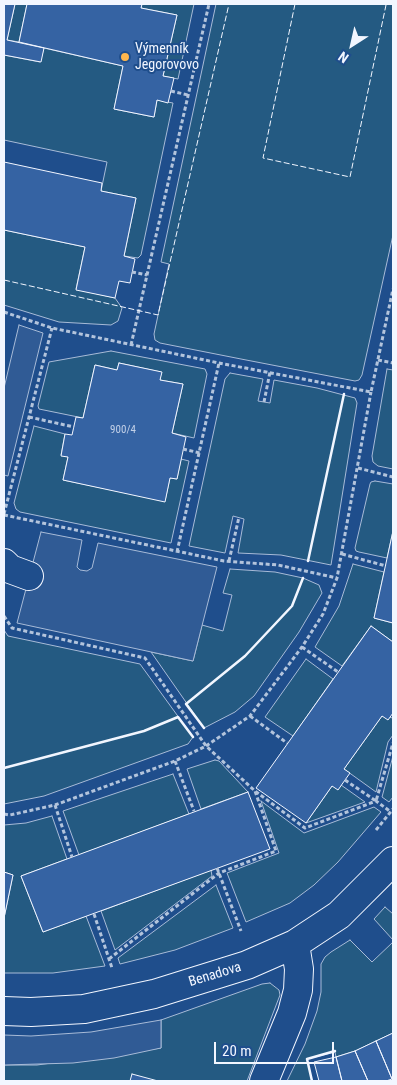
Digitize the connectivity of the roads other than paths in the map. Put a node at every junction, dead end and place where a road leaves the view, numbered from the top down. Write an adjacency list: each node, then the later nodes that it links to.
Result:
1 (4, 563): 2 (street)
2 (29, 576)
3 (393, 861): 4 (street, Benadova)
4 (295, 944): 5 (street, Benadova); 6 (street)
5 (4, 1011)
6 (264, 1081)

